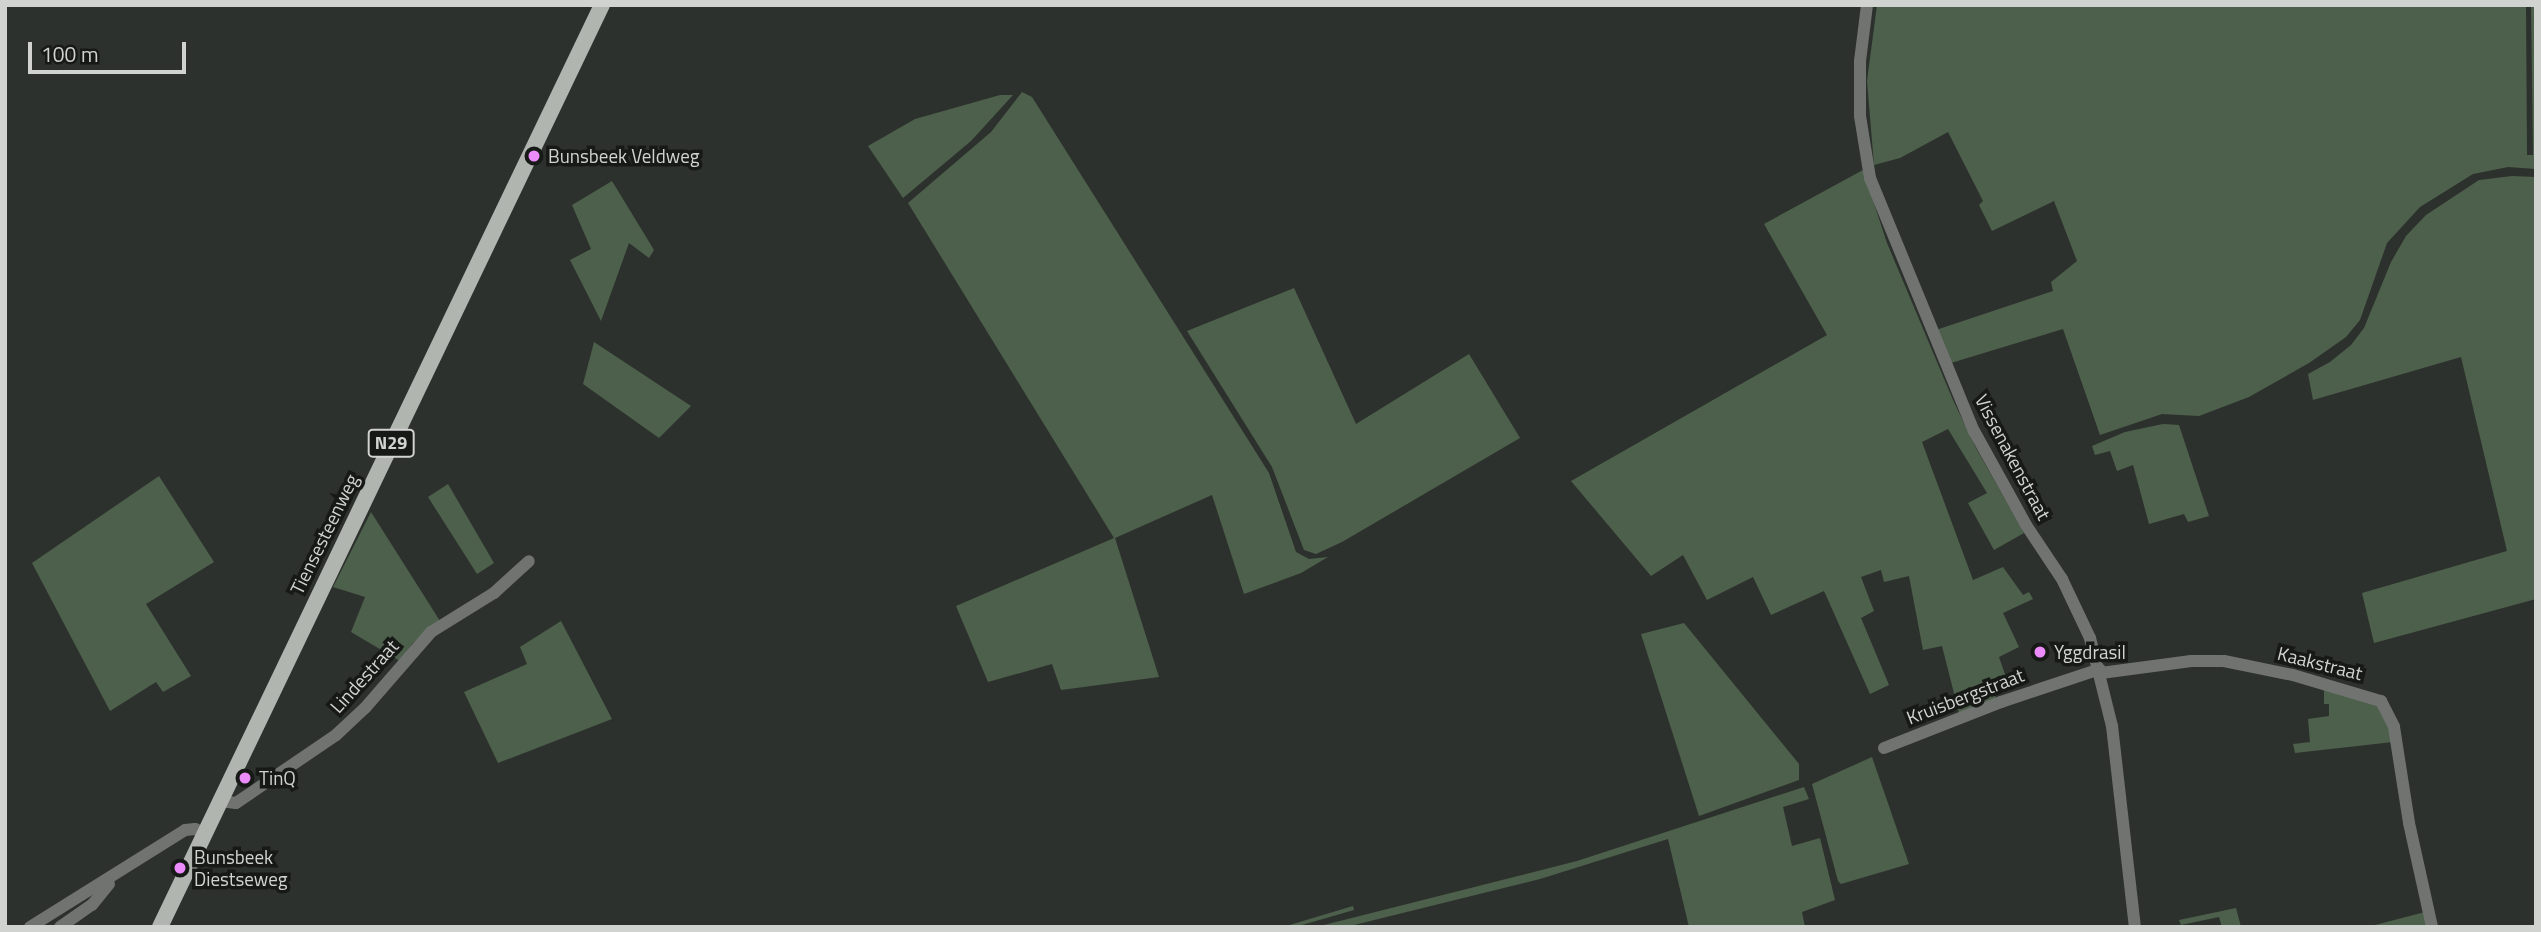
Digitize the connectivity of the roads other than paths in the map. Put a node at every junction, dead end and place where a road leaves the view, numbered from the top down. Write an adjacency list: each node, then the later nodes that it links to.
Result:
1 (601, 5): 6 (main road, Tiensesteenweg / N29)
2 (1867, 5): 4 (street, Vissenakenstraat)
3 (529, 561): 6 (street, Lindestraat)
4 (2101, 671): 5 (street, Kruisbergstraat); 12 (street, Vissenakenstraat); 13 (street, Kaakstraat)
5 (1884, 748)
6 (220, 800): 7 (main road, Tiensesteenweg / N29)
7 (204, 833): 8 (street); 11 (main road, Tiensesteenweg / N29)
8 (112, 877): 9 (street); 10 (street)
9 (30, 927)
10 (60, 927)
11 (160, 927)
12 (2135, 927)
13 (2432, 927)

